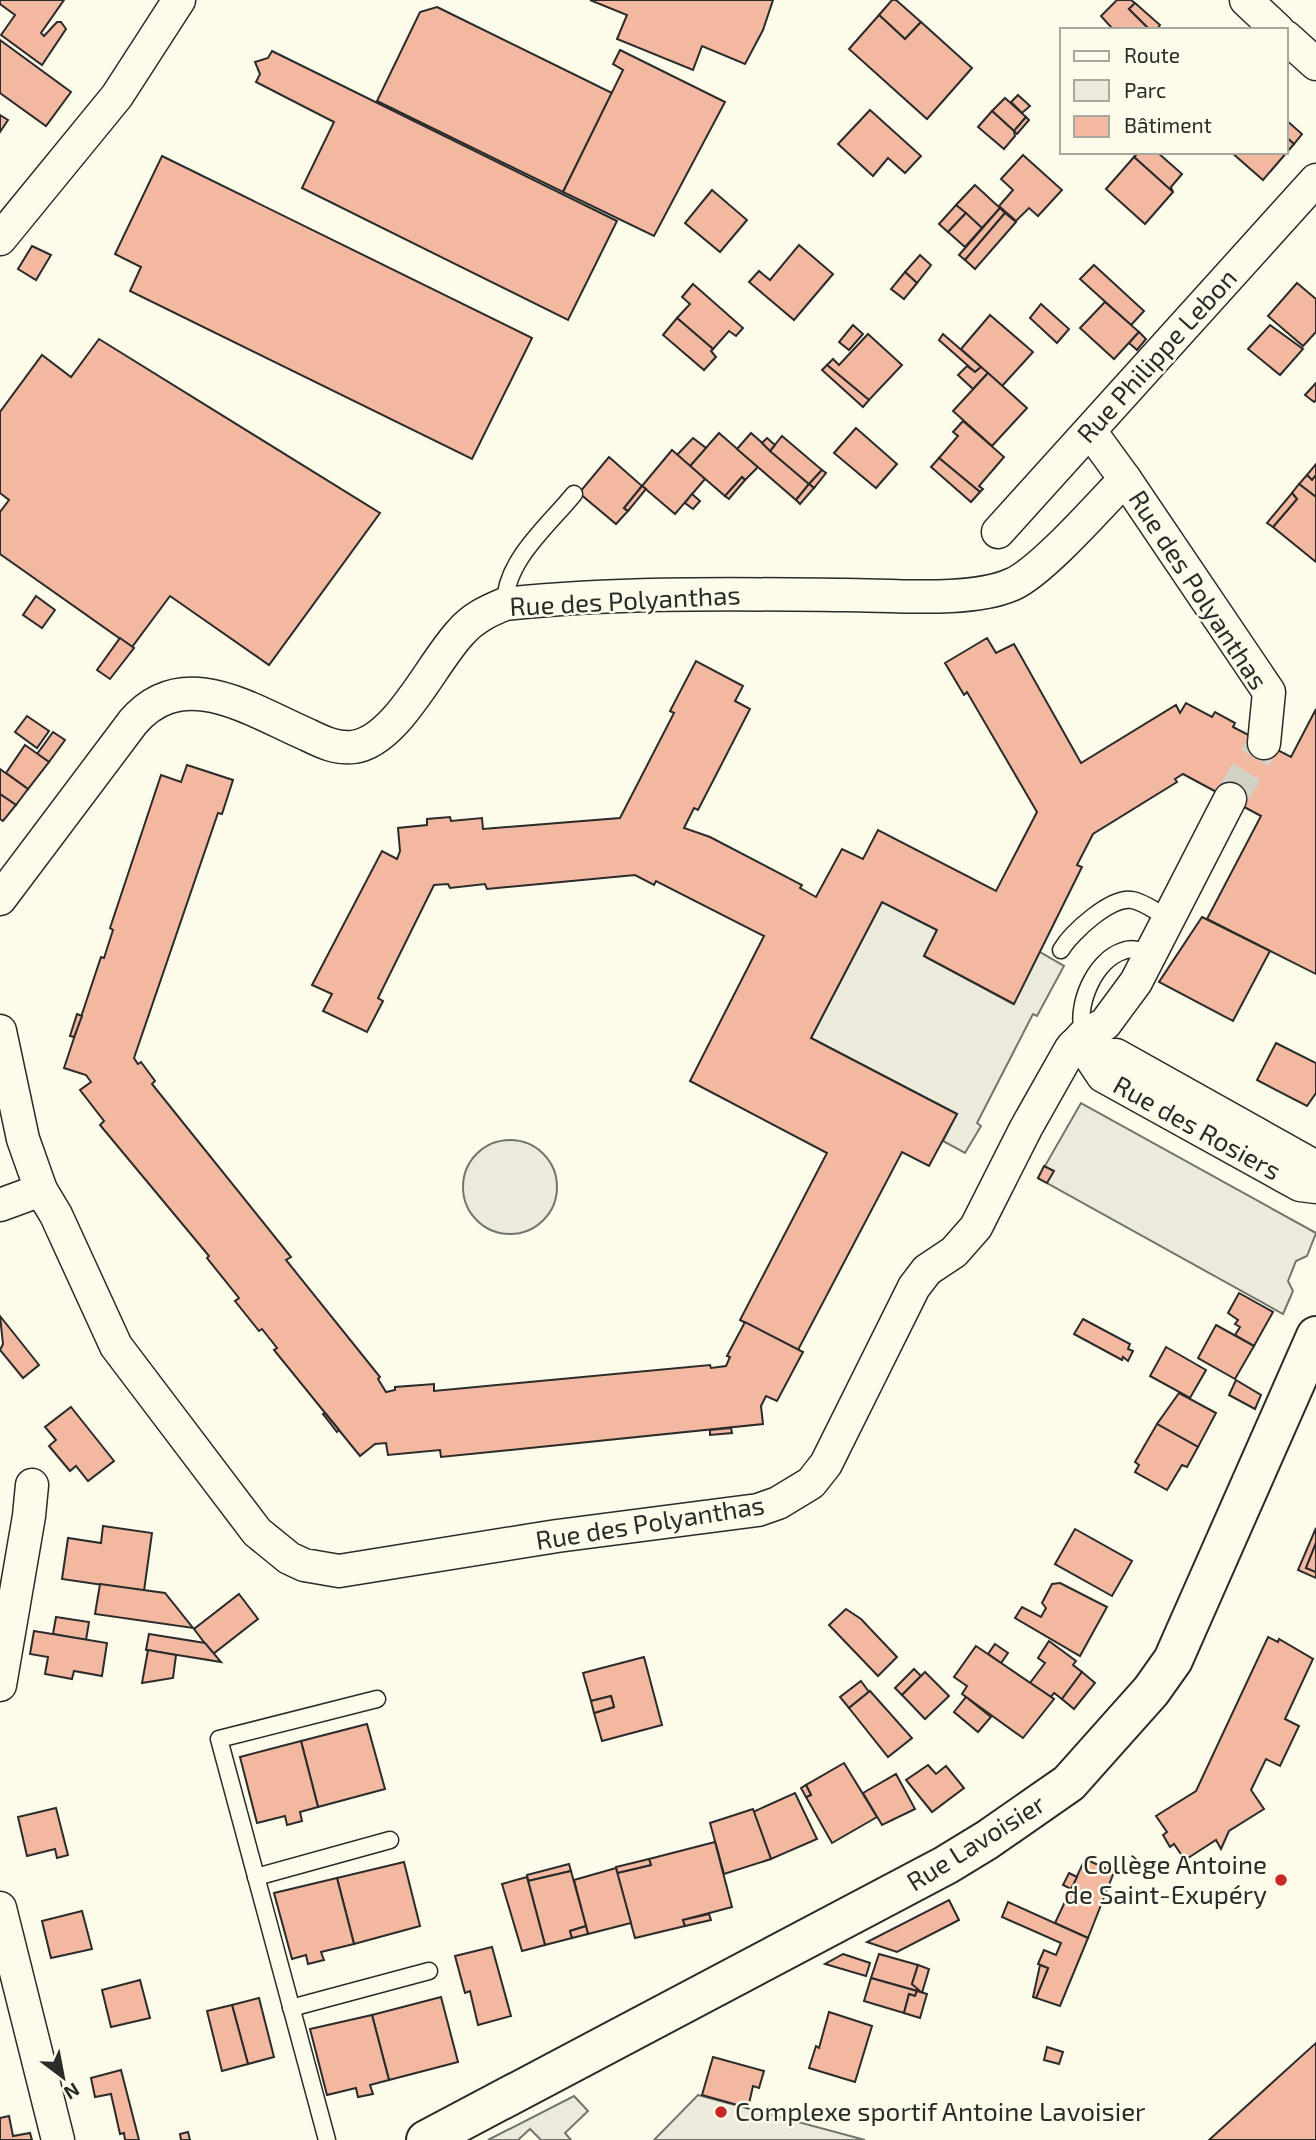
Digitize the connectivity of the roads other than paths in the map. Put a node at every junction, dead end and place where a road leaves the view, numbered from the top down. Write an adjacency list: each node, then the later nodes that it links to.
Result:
1 (178, 0): 7 (street)
2 (1246, 0): 3 (street)
3 (1276, 28)
4 (1288, 39): 5 (street)
5 (1316, 64)
6 (1316, 180): 8 (street, Rue Philippe Lebon)
7 (0, 239)
8 (1090, 431): 9 (street, Rue des Polyanthas); 11 (street, Rue Philippe Lebon)
9 (1125, 479): 12 (street, Rue des Polyanthas); 13 (street, Rue des Polyanthas)
10 (574, 494): 12 (lane)
11 (998, 532)
12 (505, 604): 15 (street, Rue des Polyanthas)
13 (1264, 743)
14 (1230, 799): 16 (street, Rue des Polyanthas)
15 (0, 899)
16 (1167, 917): 17 (lane); 19 (street, Rue des Polyanthas)
17 (1061, 950)
18 (0, 1031): 22 (street, Rue des Polyanthas)
19 (1082, 1045): 20 (street, Rue des Rosiers); 21 (street, Rue des Rosiers); 22 (street, Rue des Polyanthas)
20 (1316, 1167)
21 (1316, 1187)
22 (41, 1190): 23 (street)
23 (0, 1205)
24 (1315, 1340): 35 (street, Rue Lavoisier)
25 (32, 1485): 26 (street)
26 (0, 1685)
27 (377, 1699): 29 (lane)
28 (390, 1840): 29 (lane)
29 (256, 1877): 32 (lane)
30 (0, 1908): 33 (street)
31 (429, 1971): 32 (lane)
32 (291, 2008): 34 (lane)
33 (58, 2140)
34 (327, 2140)
35 (426, 2140)

